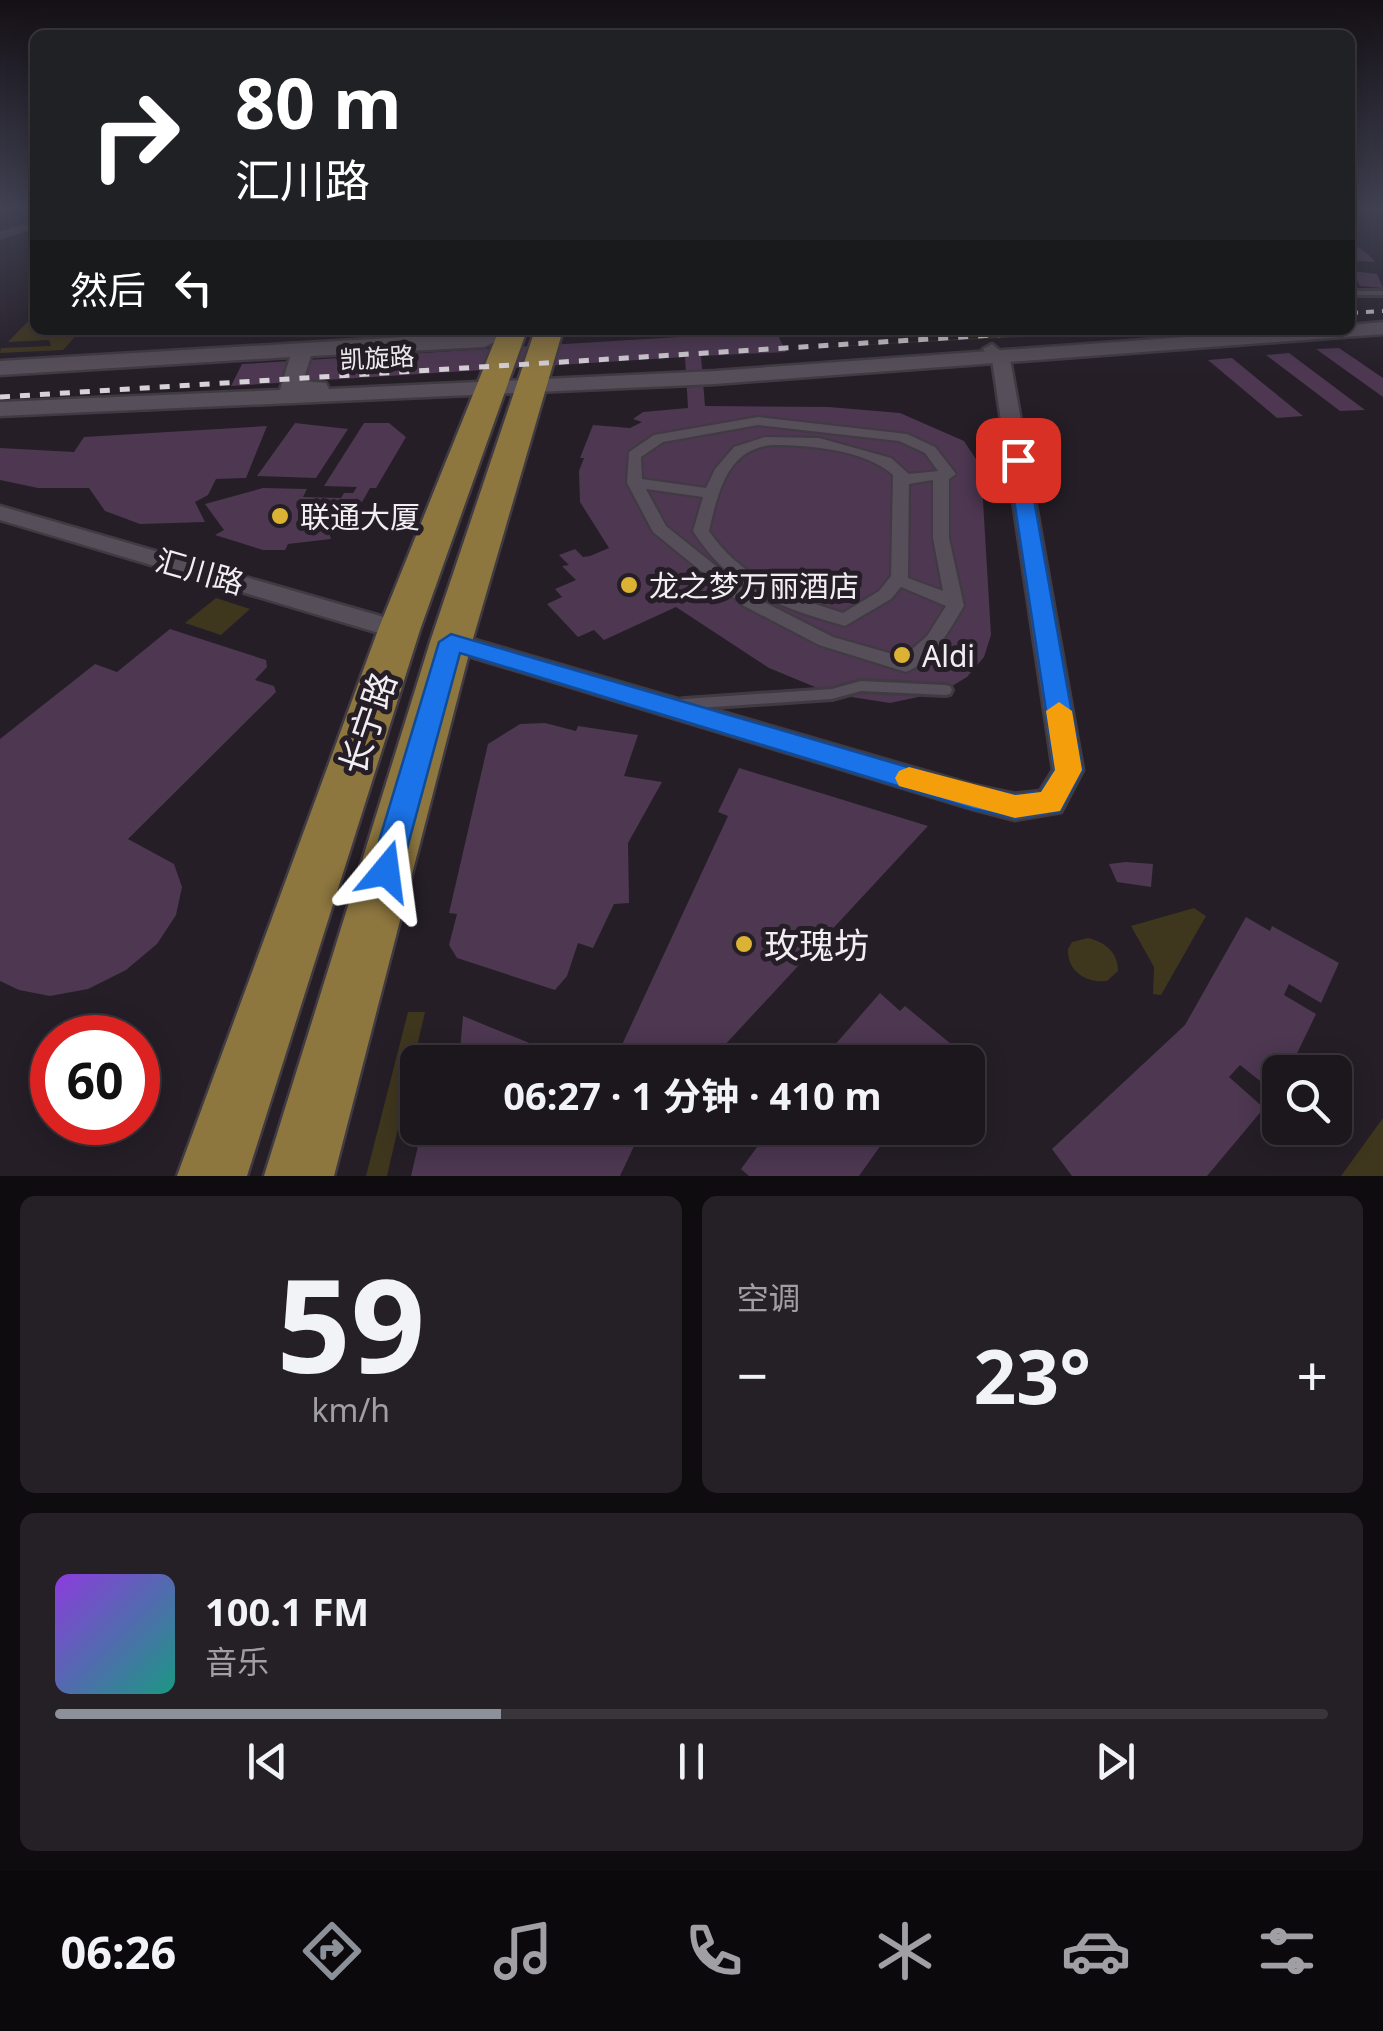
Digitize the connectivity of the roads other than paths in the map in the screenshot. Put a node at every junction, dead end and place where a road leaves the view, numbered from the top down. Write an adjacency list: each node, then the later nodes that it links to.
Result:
1 (1355, 293): 2 (lane)
2 (1383, 293)
3 (1355, 320): 4 (street, 凯旋路)
4 (1383, 321): 5 (street, 凯旋路)
5 (1355, 324)
6 (499, 335): 12 (street)
7 (510, 335): 17 (main road, 长宁路)
8 (549, 335): 16 (main road, 长宁路)
9 (1181, 335): 13 (street, 凯旋路)
10 (1244, 335): 14 (street, 凯旋路)
11 (1383, 337): 14 (street, 凯旋路)
12 (303, 350): 15 (street, 凯旋路); 18 (street, 凯旋路)
13 (997, 354): 14 (street, 凯旋路); 16 (street, 凯旋路); 35 (street, 汇川路)
14 (1025, 357)
15 (0, 368)
16 (535, 381): 17 (street, 凯旋路); 32 (main road, 长宁路)
17 (493, 383): 18 (street, 凯旋路); 19 (street, 凯旋路); 32 (main road, 长宁路)
18 (289, 387): 19 (street)
19 (0, 406)
20 (725, 426): 21 (street); 22 (street); 26 (street)
21 (854, 432): 23 (street); 24 (street)
22 (748, 444): 23 (street); 27 (street)
23 (853, 454): 25 (street)
24 (948, 474): 25 (street); 30 (street)
25 (901, 480): 29 (street)
26 (635, 484): 27 (street); 33 (street)
27 (711, 493): 31 (street)
28 (0, 512): 32 (street, 汇川路)
29 (897, 580): 30 (street); 31 (street)
30 (954, 601): 33 (street)
31 (846, 620): 33 (street)
32 (425, 636): 35 (street, 汇川路); 36 (main road, 长宁路); 37 (main road, 长宁路)
33 (826, 640)
34 (946, 690): 35 (lane)
35 (654, 703)
36 (212, 1176)
37 (299, 1176)

